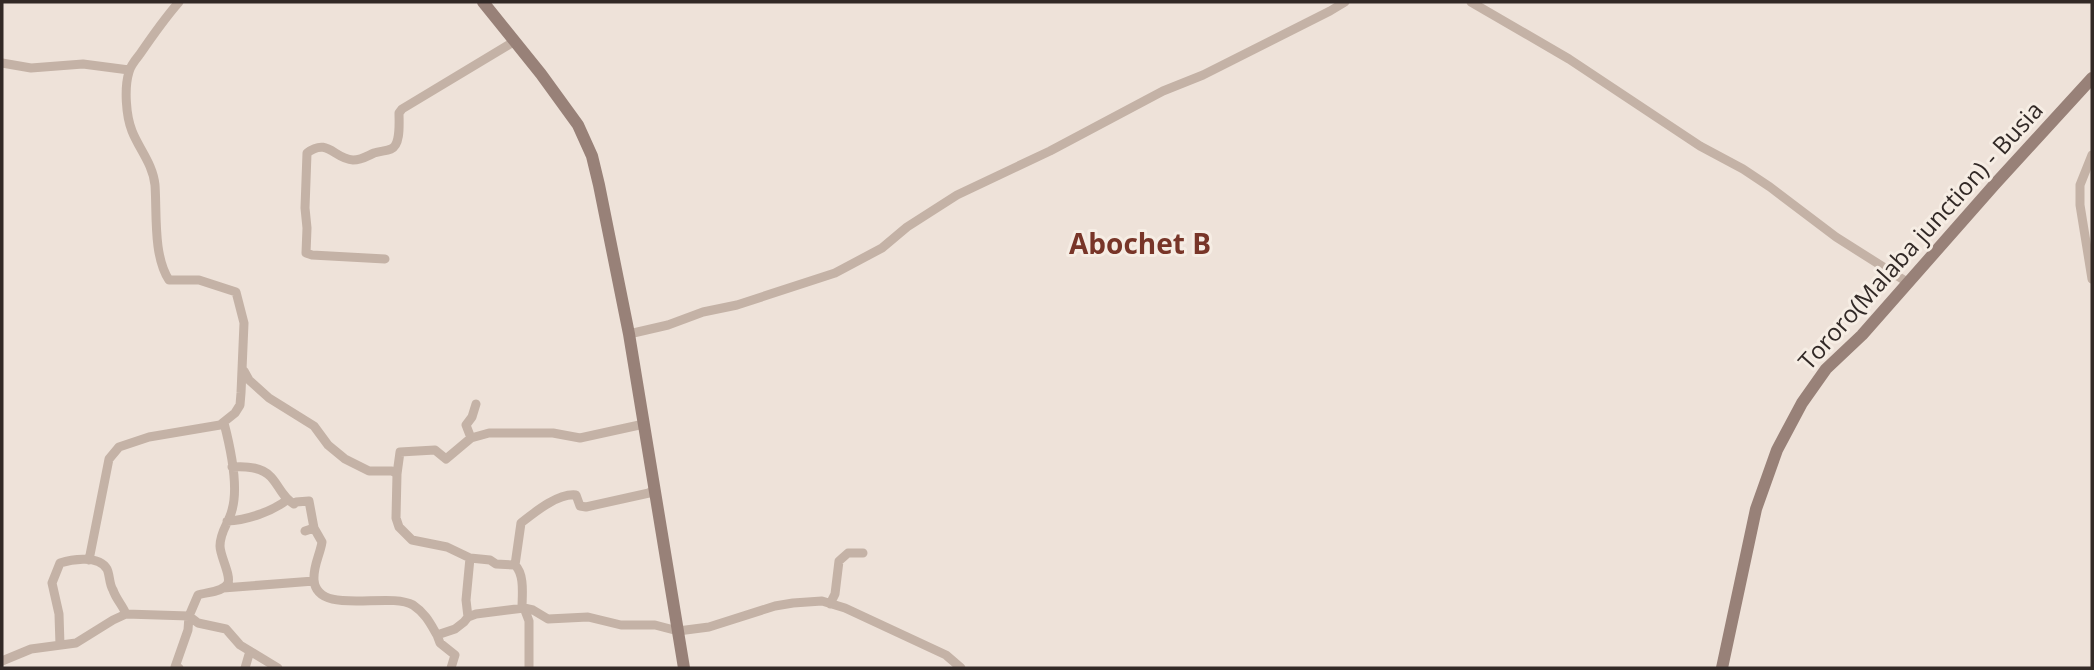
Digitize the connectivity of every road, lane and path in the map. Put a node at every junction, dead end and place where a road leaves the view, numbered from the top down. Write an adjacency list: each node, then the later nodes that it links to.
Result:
1 (179, 2): 7 (street)
2 (483, 2): 5 (main road)
3 (1345, 2): 13 (street)
4 (1471, 2): 12 (street)
5 (514, 41): 10 (street); 13 (main road)
6 (2, 63): 7 (street)
7 (129, 70): 14 (street)
8 (2092, 78): 12 (main road, Tororo(Malaba junction) - Busia)
9 (2092, 155): 11 (street)
10 (385, 259)
11 (2092, 279)
12 (1907, 282): 47 (main road, Tororo(Malaba junction) - Busia)
13 (629, 334): 17 (main road)
14 (243, 370): 16 (street); 20 (street)
15 (476, 404): 18 (street)
16 (224, 423): 19 (street); 26 (street)
17 (644, 424): 18 (street); 21 (main road)
18 (471, 438): 20 (street)
19 (232, 467): 22 (street); 23 (street)
20 (397, 474): 25 (street)
21 (655, 488): 27 (street); 35 (main road)
22 (287, 500): 23 (street); 28 (street)
23 (227, 521): 29 (street)
24 (863, 553): 30 (street)
25 (470, 558): 27 (street); 34 (street)
26 (89, 560): 32 (street); 37 (street)
27 (515, 565): 31 (street)
28 (314, 581): 29 (street); 36 (street)
29 (223, 587): 33 (street)
30 (830, 604): 35 (street); 46 (street)
31 (523, 608): 34 (street); 35 (street); 44 (street)
32 (126, 614): 33 (street); 37 (street)
33 (189, 616): 38 (street); 40 (street)
34 (468, 617): 36 (street)
35 (678, 631): 45 (main road)
36 (437, 635): 43 (street)
37 (60, 645): 39 (street)
38 (250, 651): 41 (street); 42 (street)
39 (2, 661)
40 (182, 668)
41 (245, 668)
42 (278, 668)
43 (452, 668)
44 (528, 668)
45 (684, 668)
46 (961, 668)
47 (1722, 668)

